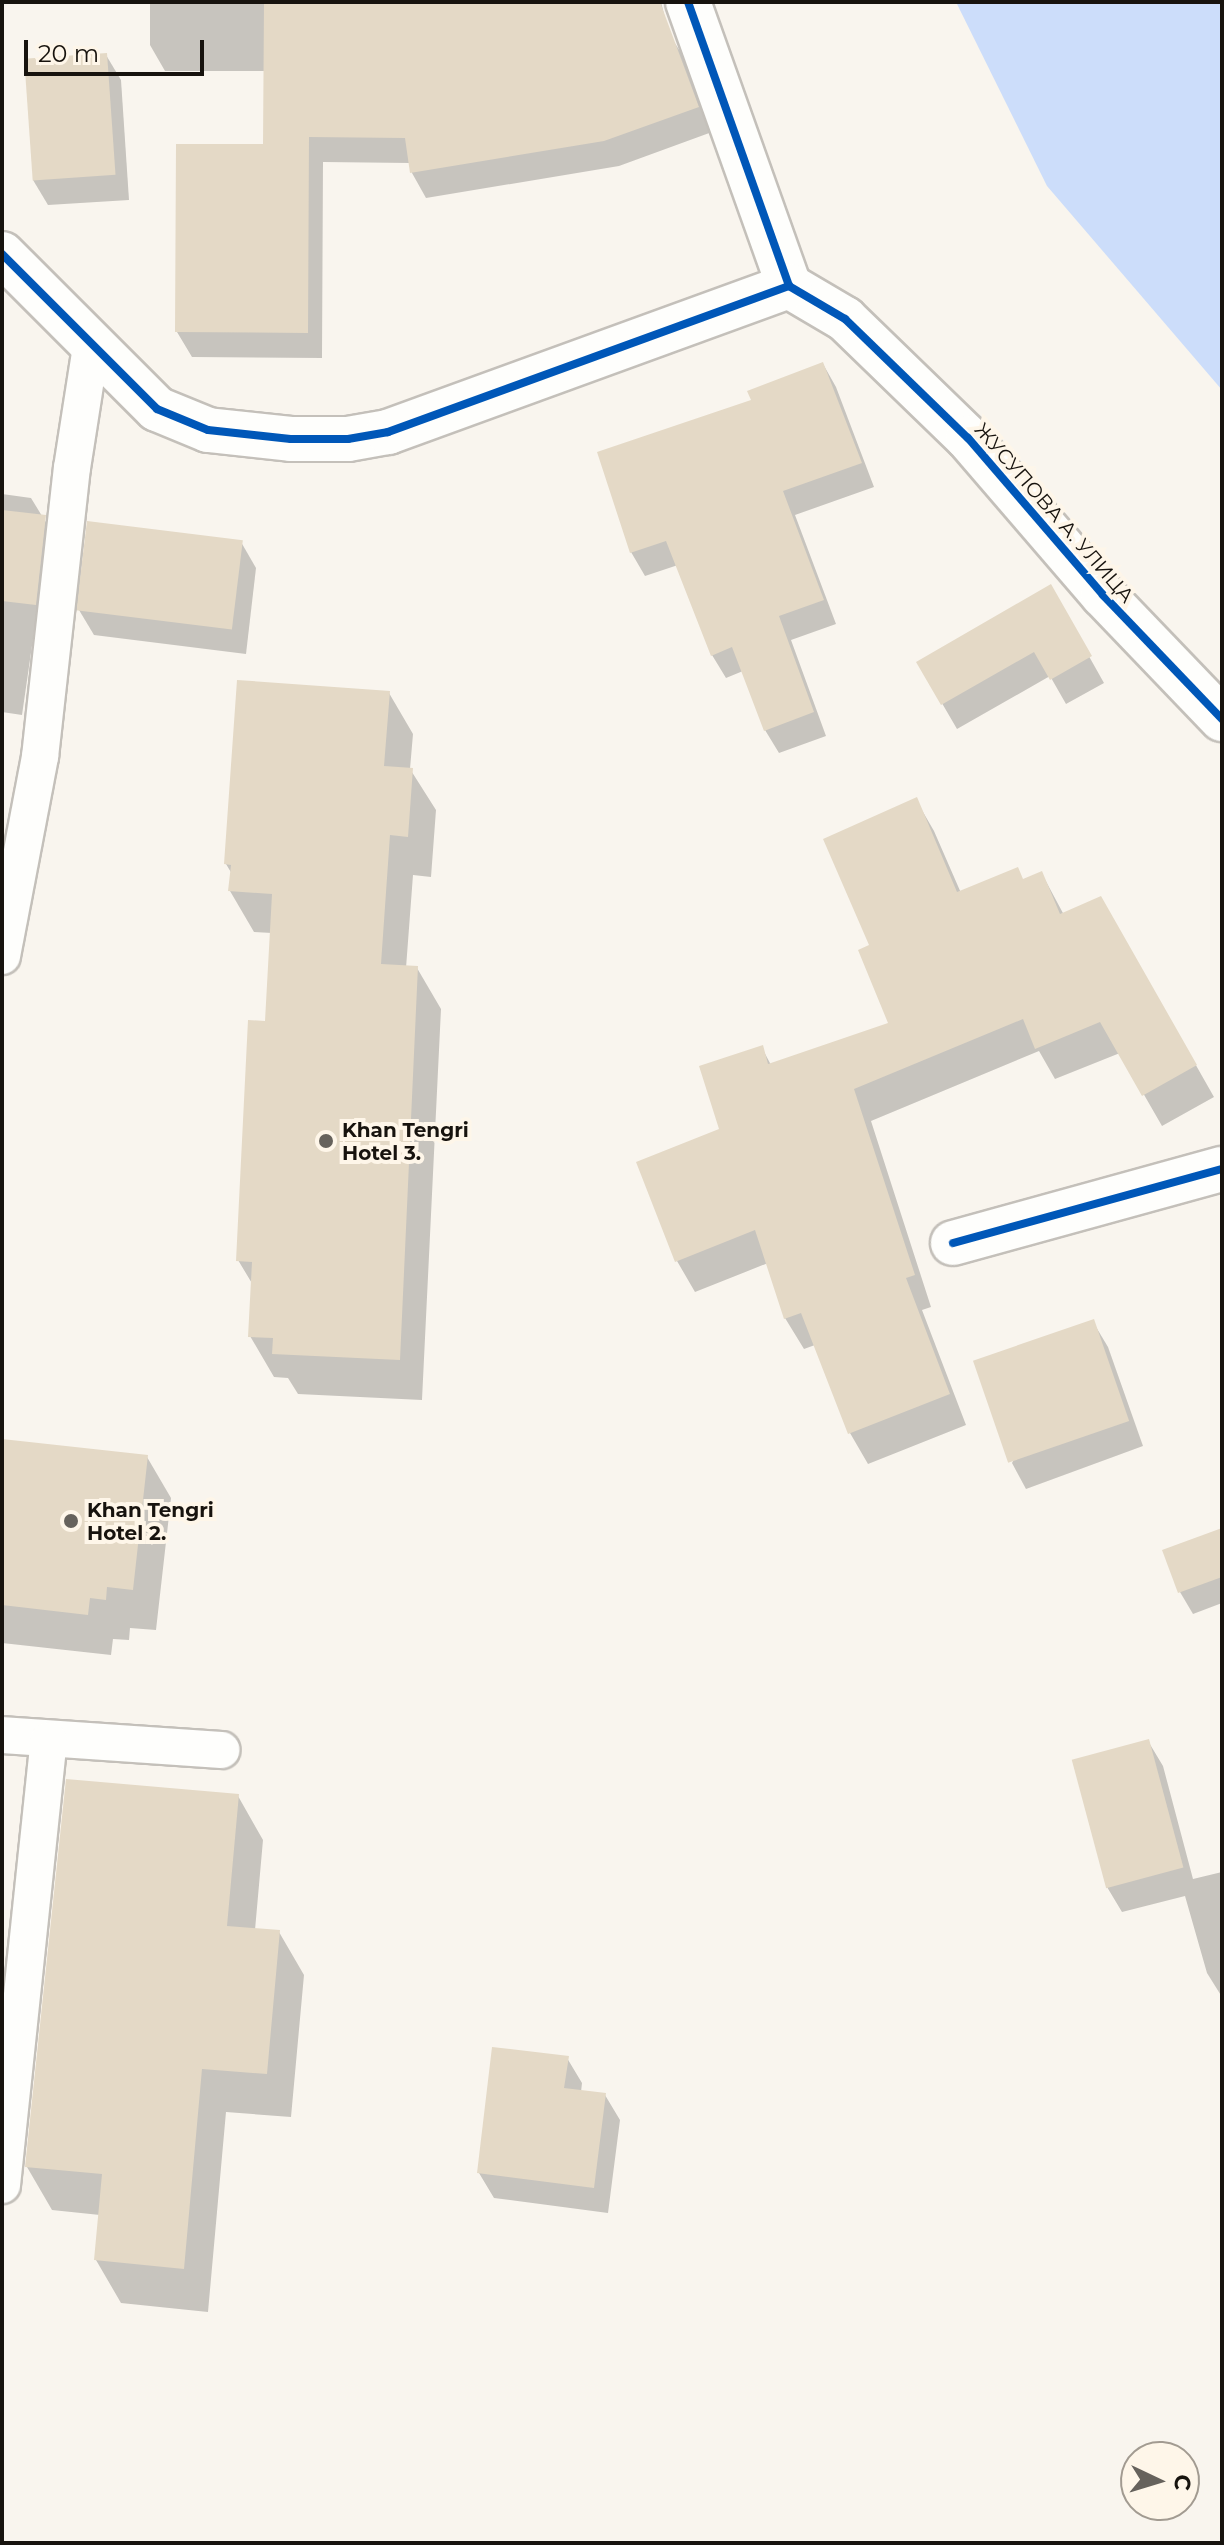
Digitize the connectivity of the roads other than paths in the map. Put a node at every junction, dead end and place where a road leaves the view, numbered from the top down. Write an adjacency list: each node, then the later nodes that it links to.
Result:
1 (688, 2): 3 (street)
2 (2, 254): 4 (street)
3 (789, 286): 4 (street); 5 (street, ЖУСУПОВА А. УЛИЦА)
4 (91, 347): 6 (lane)
5 (1222, 719)
6 (2, 956)
7 (1222, 1169): 8 (street)
8 (953, 1243)
9 (2, 1735): 10 (lane)
10 (49, 1740): 11 (lane); 12 (lane)
11 (221, 1750)
12 (2, 2185)

